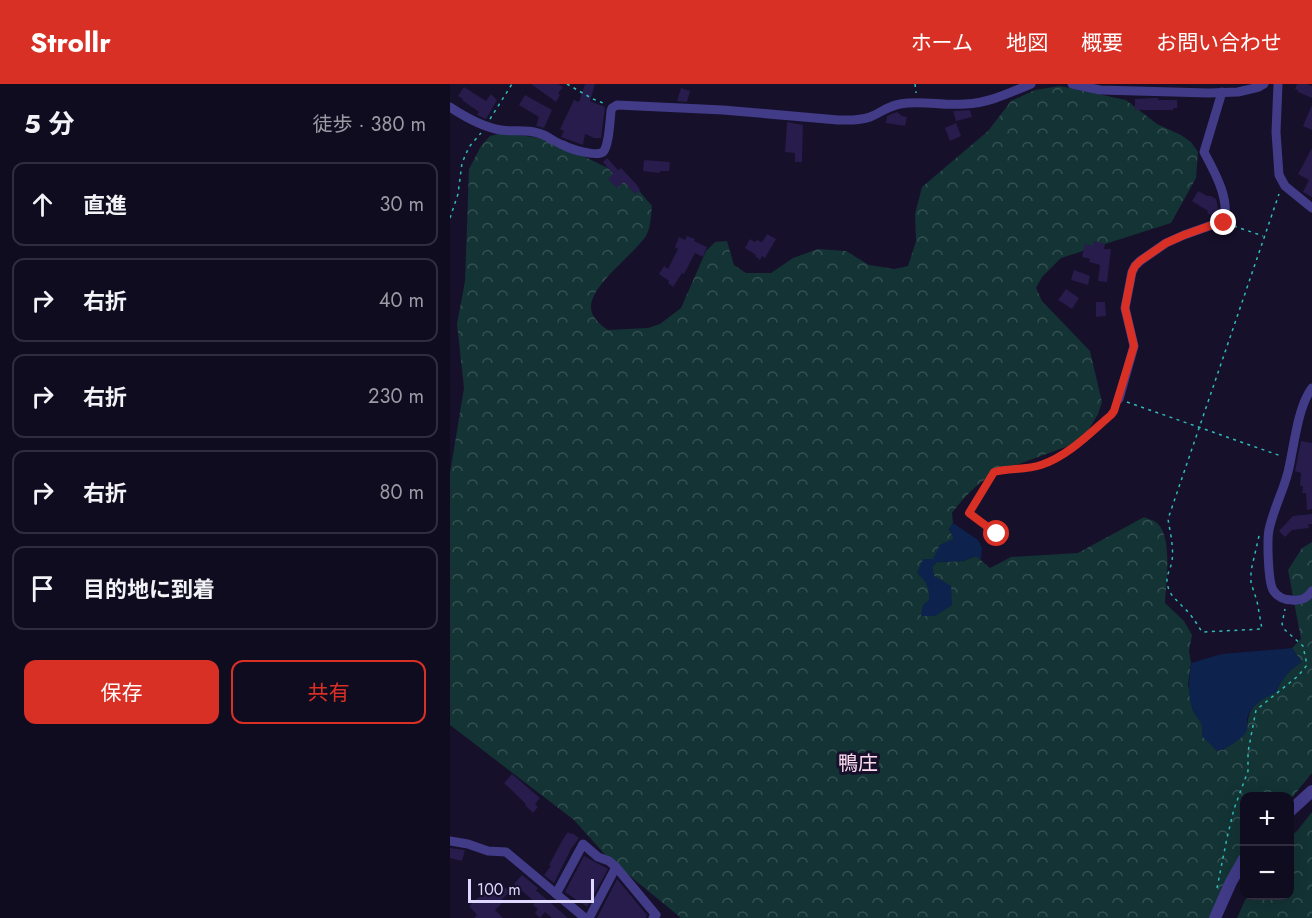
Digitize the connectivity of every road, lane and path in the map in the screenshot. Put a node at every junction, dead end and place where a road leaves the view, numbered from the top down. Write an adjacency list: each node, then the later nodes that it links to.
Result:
1 (512, 84): 10 (path)
2 (567, 84): 8 (path)
3 (1031, 84): 8 (street)
4 (1072, 84): 7 (street)
5 (1264, 84): 7 (street)
6 (1278, 84): 11 (street)
7 (1222, 92): 14 (street)
8 (615, 106): 10 (street)
9 (450, 107): 10 (street)
10 (485, 126): 13 (path)
11 (1285, 186): 12 (street); 15 (path)
12 (1312, 208)
13 (450, 218)
14 (1224, 223): 15 (path); 17 (street)
15 (1264, 236): 18 (path)
16 (1312, 388): 19 (street)
17 (1119, 399): 18 (path); 21 (path)
18 (1199, 428): 19 (path); 20 (path)
19 (1291, 460): 23 (street)
20 (1261, 533)
21 (997, 534)
22 (1312, 591): 23 (street)
23 (1287, 599): 29 (path)
24 (1312, 791): 25 (street)
25 (1294, 807)
26 (450, 841): 30 (street)
27 (616, 867): 30 (street); 31 (street); 32 (street)
28 (1240, 867): 33 (street)
29 (1217, 888)
30 (556, 894): 31 (street)
31 (587, 918)
32 (653, 918)
33 (1215, 918)

